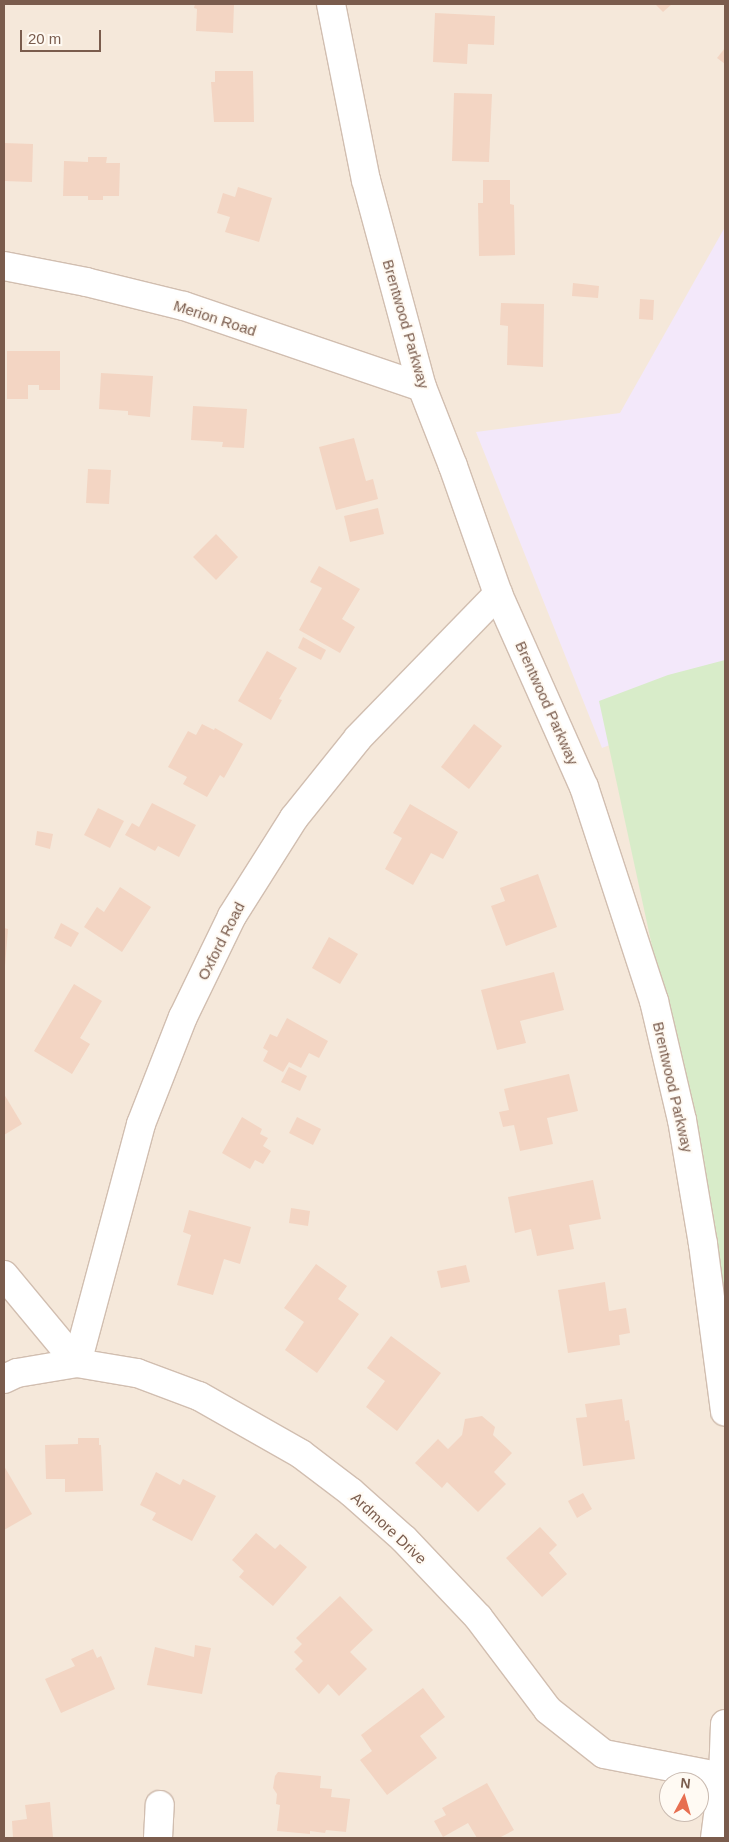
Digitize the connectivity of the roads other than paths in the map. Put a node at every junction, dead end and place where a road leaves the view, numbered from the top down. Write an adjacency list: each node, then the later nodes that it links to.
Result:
1 (331, 4): 3 (street, Brentwood Parkway)
2 (4, 266): 3 (street, Merion Road)
3 (422, 387): 4 (street, Brentwood Parkway)
4 (498, 594): 6 (street, Oxford Road); 8 (street, Brentwood Parkway)
5 (4, 1275): 6 (street)
6 (77, 1363): 7 (street, Ardmore Drive); 10 (street, Ardmore Drive)
7 (4, 1379)
8 (725, 1412)
9 (725, 1724): 10 (street)
10 (723, 1777): 13 (street)
11 (160, 1805): 12 (street)
12 (158, 1838)
13 (715, 1838)

